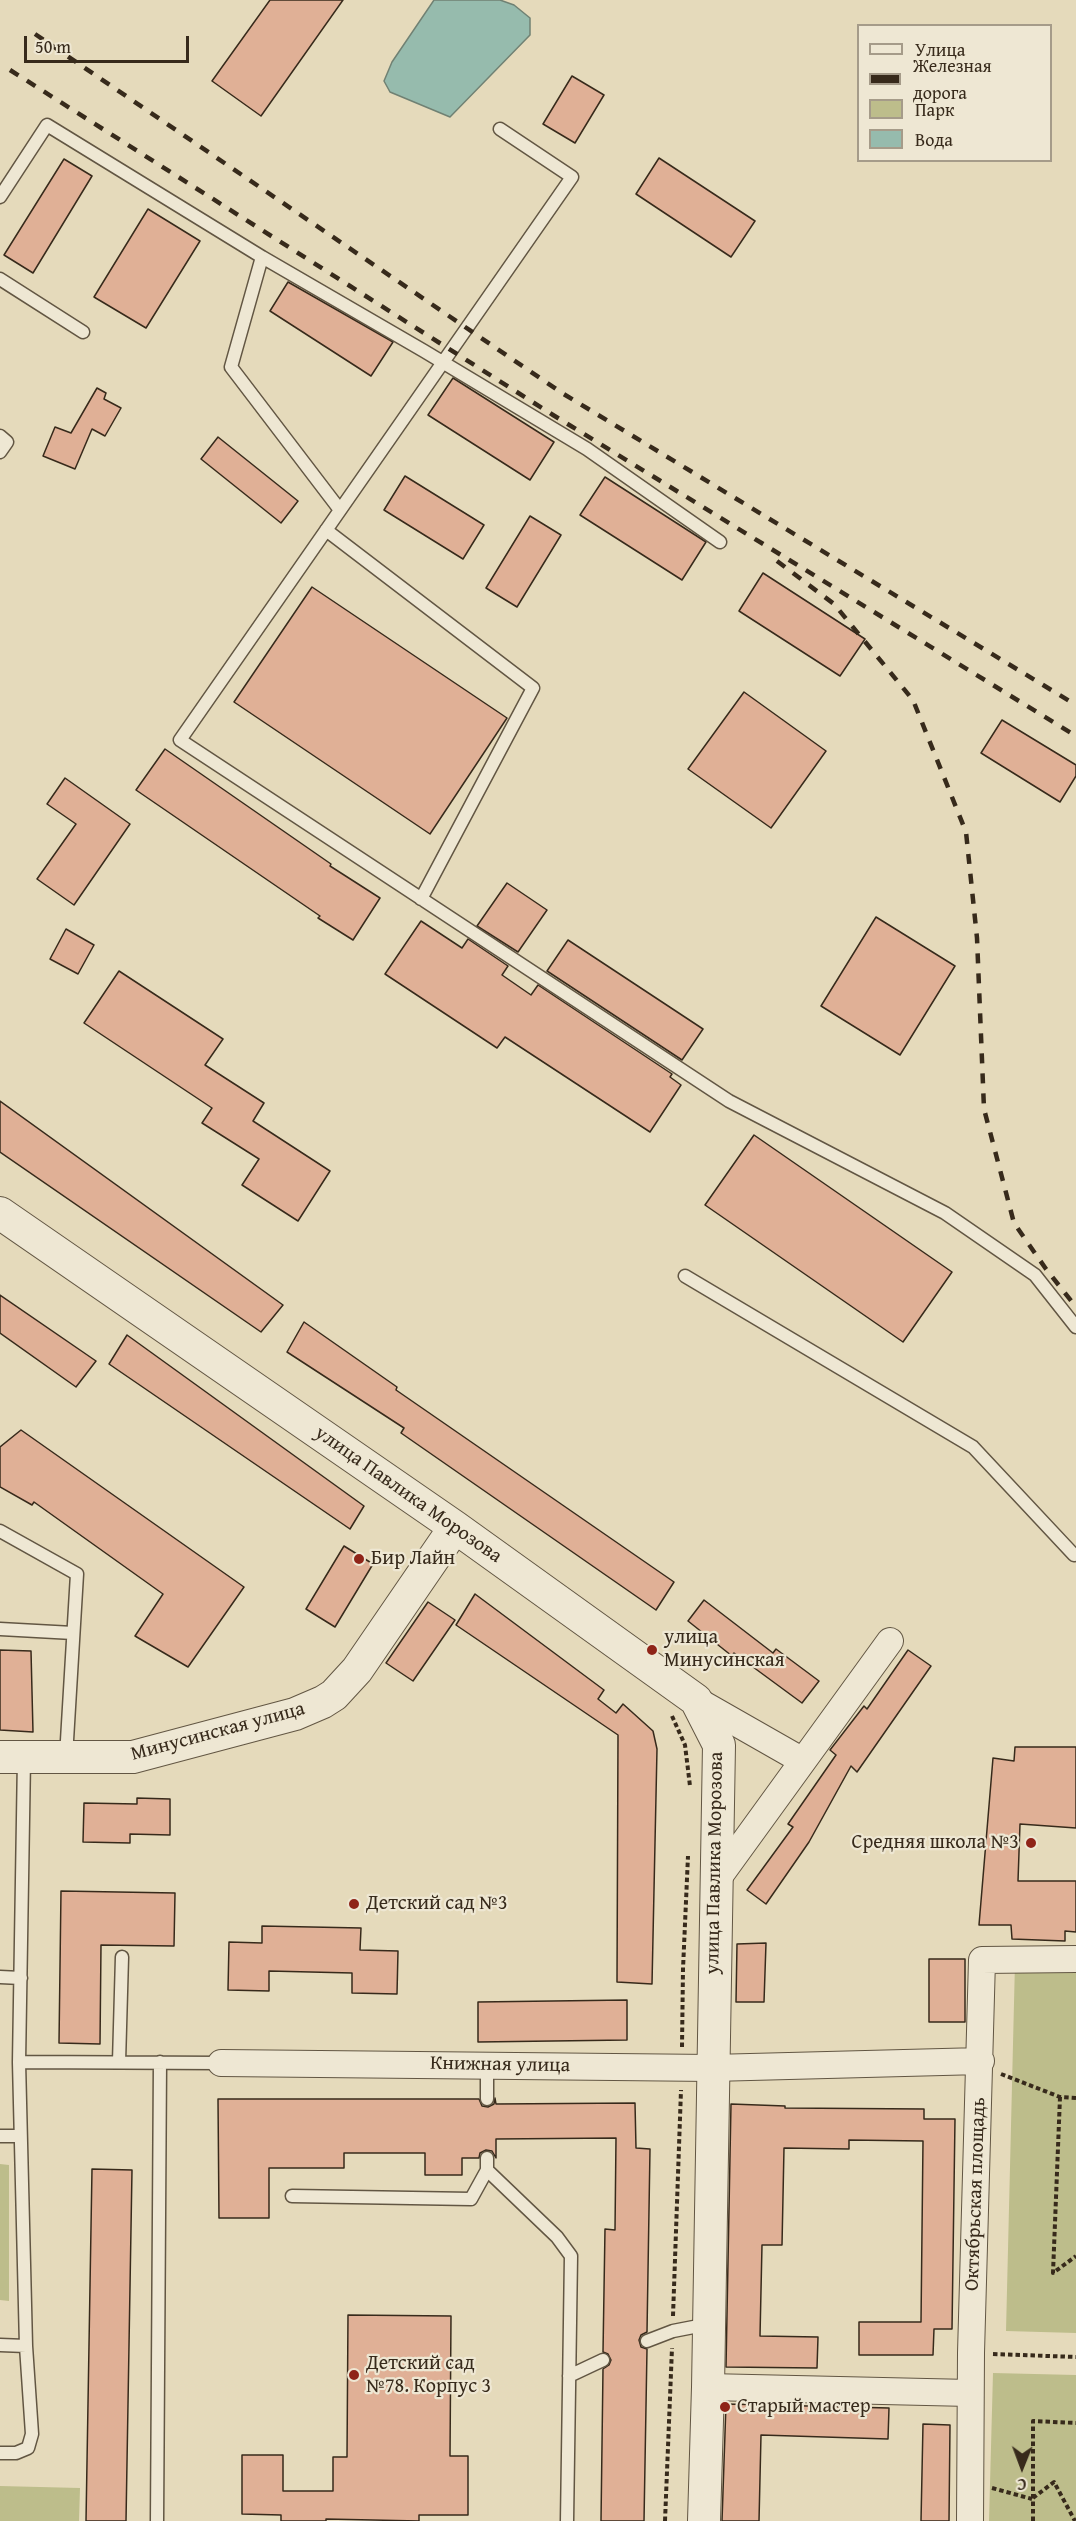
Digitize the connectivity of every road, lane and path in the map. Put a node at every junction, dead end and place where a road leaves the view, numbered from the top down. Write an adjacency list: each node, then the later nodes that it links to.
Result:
1 (500, 129): 6 (lane)
2 (0, 196): 3 (lane)
3 (262, 257): 6 (lane); 9 (lane)
4 (0, 279): 5 (lane)
5 (83, 332)
6 (443, 362): 9 (lane); 11 (lane)
7 (0, 436): 8 (lane)
8 (0, 452)
9 (340, 510): 10 (lane)
10 (326, 530): 12 (lane); 12 (lane)
11 (720, 542)
12 (421, 899): 15 (lane)
13 (0, 1213): 16 (street, улица Павлика Морозова)
14 (685, 1276): 18 (lane)
15 (1076, 1327)
16 (454, 1527): 22 (street, улица Павлика Морозова); 25 (street, Минусинская улица)
17 (0, 1532): 20 (lane)
18 (1074, 1555)
19 (0, 1629): 20 (lane)
20 (73, 1633): 25 (lane)
21 (890, 1641): 26 (street)
22 (696, 1700): 26 (street); 29 (street, улица Павлика Морозова)
23 (685, 1745): 27 (path)
24 (12, 1757): 25 (street, Минусинская улица); 33 (lane)
25 (66, 1757)
26 (803, 1761): 29 (street)
27 (691, 1797)
28 (688, 1855): 40 (path)
29 (716, 1881): 40 (street, улица Павлика Морозова)
30 (122, 1957): 35 (lane)
31 (1076, 1959): 38 (street, Октябрьская площадь)
32 (0, 1977): 33 (lane)
33 (21, 1978): 34 (lane)
34 (19, 2062): 35 (lane, Книжная улица); 45 (lane)
35 (119, 2062): 36 (lane, Книжная улица)
36 (160, 2062): 37 (lane, Книжная улица); 63 (lane)
37 (221, 2063): 39 (street, Книжная улица)
38 (980, 2063): 40 (street, Книжная улица); 41 (path); 53 (street, Октябрьская площадь)
39 (487, 2064): 40 (street, Книжная улица); 42 (lane)
40 (697, 2068): 48 (street, улица Павлика Морозова); 49 (path)
41 (1060, 2097): 43 (path); 47 (path)
42 (487, 2098)
43 (1076, 2098)
44 (0, 2136): 45 (lane)
45 (20, 2136): 52 (lane)
46 (292, 2196): 56 (lane)
47 (1076, 2256)
48 (709, 2324): 49 (lane); 57 (street, улица Павлика Морозова)
49 (673, 2331): 50 (lane); 65 (path)
50 (647, 2341)
51 (0, 2345): 52 (lane)
52 (26, 2346): 60 (lane)
53 (971, 2353): 54 (path); 58 (street, Октябрьская площадь)
54 (1076, 2357)
55 (603, 2360): 56 (lane)
56 (569, 2376): 64 (lane)
57 (708, 2387): 58 (street); 66 (street, улица Павлика Морозова)
58 (970, 2393): 61 (street, Октябрьская площадь)
59 (1076, 2423): 62 (path)
60 (0, 2453)
61 (970, 2481): 62 (path); 67 (street, Октябрьская площадь)
62 (1032, 2499): 68 (path); 69 (path)
63 (157, 2521)
64 (567, 2521)
65 (665, 2521)
66 (704, 2521)
67 (970, 2521)
68 (1033, 2521)
69 (1075, 2521)

